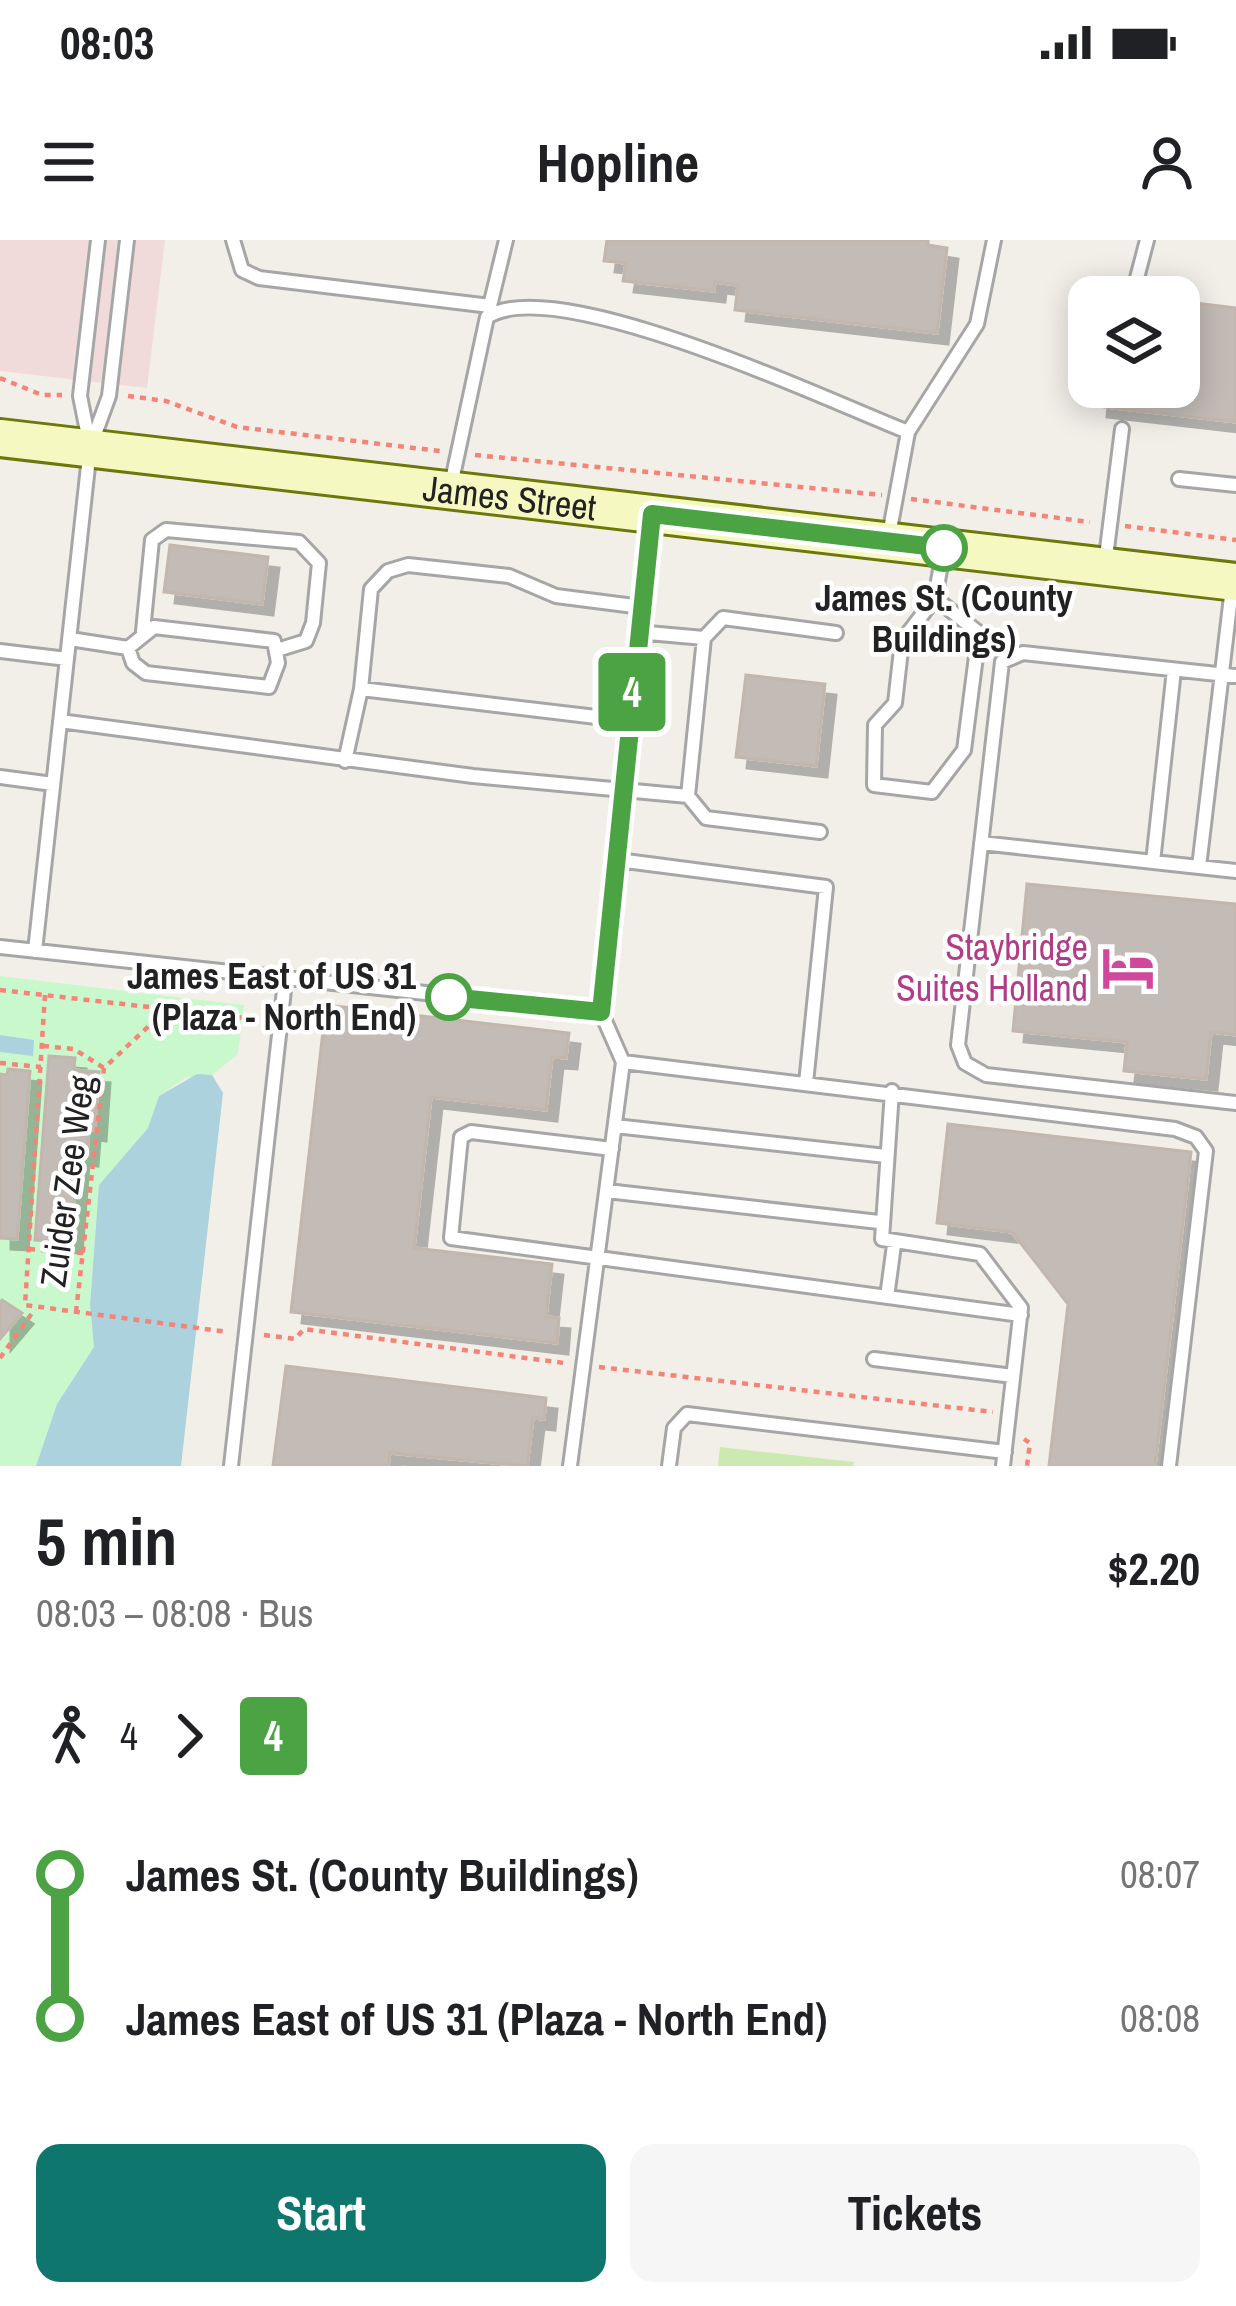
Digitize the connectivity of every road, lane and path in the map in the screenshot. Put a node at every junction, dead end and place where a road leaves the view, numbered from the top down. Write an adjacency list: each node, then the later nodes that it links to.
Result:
1 (98, 240): 10 (lane)
2 (127, 240): 11 (lane)
3 (233, 240): 8 (lane)
4 (506, 240): 8 (lane)
5 (994, 240): 13 (lane)
6 (1148, 240): 7 (lane)
7 (1138, 276)
8 (489, 312): 13 (lane); 16 (lane)
9 (0, 378): 10 (path)
10 (80, 396): 15 (lane)
11 (109, 396): 15 (lane); 16 (path)
12 (1122, 429): 22 (lane)
13 (908, 432): 20 (lane)
14 (0, 438): 15 (street, James Street)
15 (91, 448): 19 (street, James Street); 34 (lane)
16 (455, 453): 19 (lane); 20 (path)
17 (1179, 479): 18 (lane)
18 (1236, 485)
19 (449, 492): 21 (street, James Street)
20 (894, 497): 22 (path); 24 (lane)
21 (652, 514): 24 (street, James Street); 29 (lane)
22 (1110, 524): 23 (path); 26 (lane)
23 (1236, 540)
24 (889, 542): 25 (street, James Street)
25 (944, 548): 26 (street, James Street); 28 (lane)
26 (1105, 566): 27 (street, James Street)
27 (1235, 582): 40 (lane)
28 (934, 598): 28 (lane)
29 (642, 607): 31 (lane); 42 (lane)
30 (143, 632): 35 (lane); 36 (lane); 36 (lane)
31 (638, 632): 33 (lane); 44 (lane)
32 (836, 633): 33 (lane)
33 (704, 638): 49 (lane)
34 (70, 639): 35 (lane); 38 (lane)
35 (128, 648): 36 (lane)
36 (278, 650)
37 (0, 651): 38 (lane)
38 (67, 659): 43 (lane)
39 (1174, 670): 40 (lane); 51 (lane); 53 (lane)
40 (1220, 674): 41 (lane); 54 (lane)
41 (1236, 676)
42 (361, 689): 44 (lane); 45 (lane)
43 (60, 721): 45 (lane); 47 (lane)
44 (630, 721): 48 (lane)
45 (345, 760): 48 (lane)
46 (0, 777): 47 (lane)
47 (52, 784): 57 (lane)
48 (625, 788): 49 (lane); 52 (lane)
49 (688, 796): 50 (lane)
50 (820, 832)
51 (981, 843): 53 (lane); 71 (lane)
52 (618, 860): 62 (lane); 69 (lane)
53 (1153, 862): 54 (lane)
54 (1199, 867): 55 (lane)
55 (1236, 872)
56 (0, 947): 57 (lane)
57 (35, 951): 58 (lane)
58 (285, 981): 62 (lane); 85 (lane)
59 (0, 990): 60 (path)
60 (45, 995): 61 (path); 64 (path)
61 (167, 1009): 63 (path); 68 (path, Zuider Zee Weg)
62 (601, 1012): 65 (lane)
63 (265, 1020)
64 (42, 1046): 67 (path); 68 (path)
65 (623, 1062): 69 (lane); 72 (lane)
66 (0, 1063): 67 (path)
67 (41, 1066): 78 (path)
68 (104, 1068): 79 (path, Zuider Zee Weg)
69 (806, 1083): 70 (lane)
70 (892, 1091): 74 (lane); 96 (lane)
71 (1236, 1103)
72 (615, 1126): 73 (lane); 74 (lane)
73 (612, 1149): 75 (lane); 80 (lane)
74 (886, 1156): 76 (lane)
75 (607, 1191): 76 (lane); 80 (lane)
76 (879, 1222): 77 (lane)
77 (895, 1245): 81 (lane); 84 (lane)
78 (29, 1249): 79 (path); 82 (path)
79 (83, 1253): 83 (path, Zuider Zee Weg)
80 (599, 1259): 81 (lane); 88 (lane)
81 (887, 1297): 84 (lane)
82 (38, 1307): 83 (path); 86 (path)
83 (76, 1312): 85 (path)
84 (1021, 1315): 89 (lane)
85 (245, 1334): 88 (path); 92 (lane)
86 (0, 1358)
87 (874, 1359): 89 (lane)
88 (585, 1366): 90 (path); 93 (lane)
89 (1013, 1376): 90 (lane)
90 (1008, 1426): 91 (lane); 95 (path)
91 (1004, 1459): 94 (lane)
92 (231, 1466)
93 (571, 1466)
94 (669, 1466)
95 (1027, 1466)
96 (1169, 1466)

